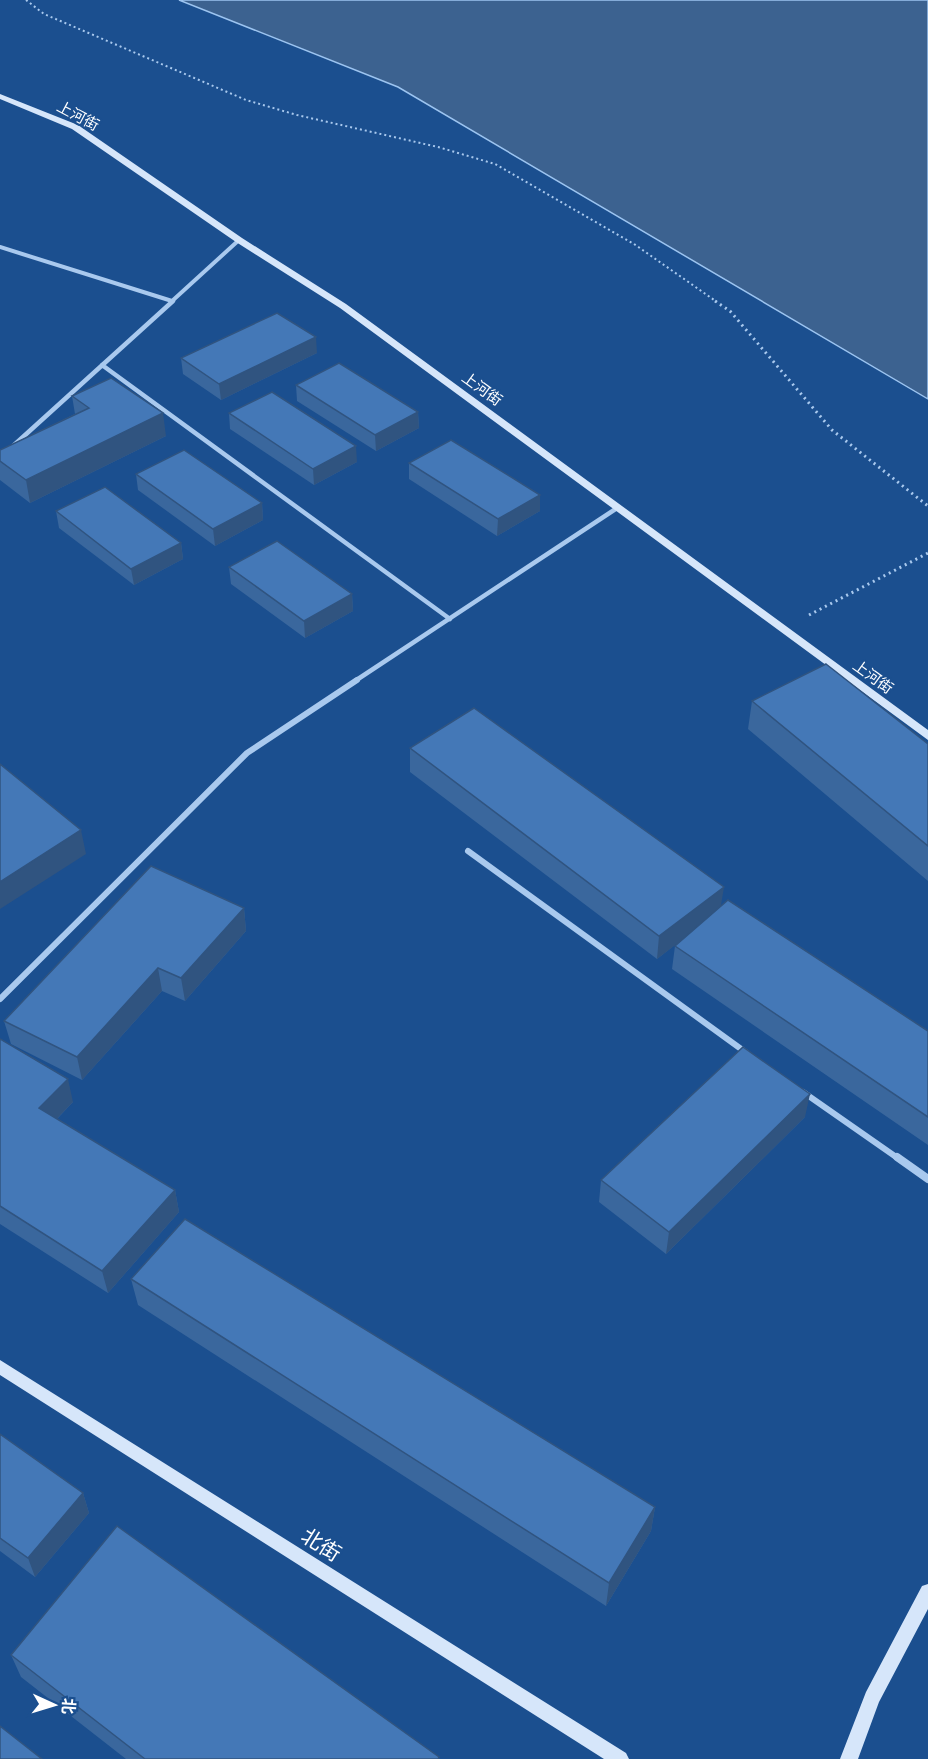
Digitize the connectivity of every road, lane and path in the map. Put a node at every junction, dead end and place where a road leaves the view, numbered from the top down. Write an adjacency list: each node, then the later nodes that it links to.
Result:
1 (26, 0): 8 (path)
2 (0, 96): 3 (street, 上河街)
3 (239, 240): 5 (street); 9 (street, 上河街)
4 (0, 246): 5 (street)
5 (172, 301): 6 (street)
6 (102, 365): 7 (street); 11 (street)
7 (9, 450)
8 (928, 506)
9 (617, 508): 11 (street); 12 (street, 上河街)
10 (928, 553): 12 (path)
11 (450, 619): 15 (street)
12 (782, 629): 13 (street, 上河街)
13 (928, 736)
14 (468, 851): 16 (street)
15 (0, 999)
16 (753, 1058)
17 (792, 1084): 18 (street)
18 (928, 1179)
19 (0, 1366): 21 (street, 北街)
20 (928, 1592): 22 (street)
21 (620, 1759)
22 (849, 1759)

